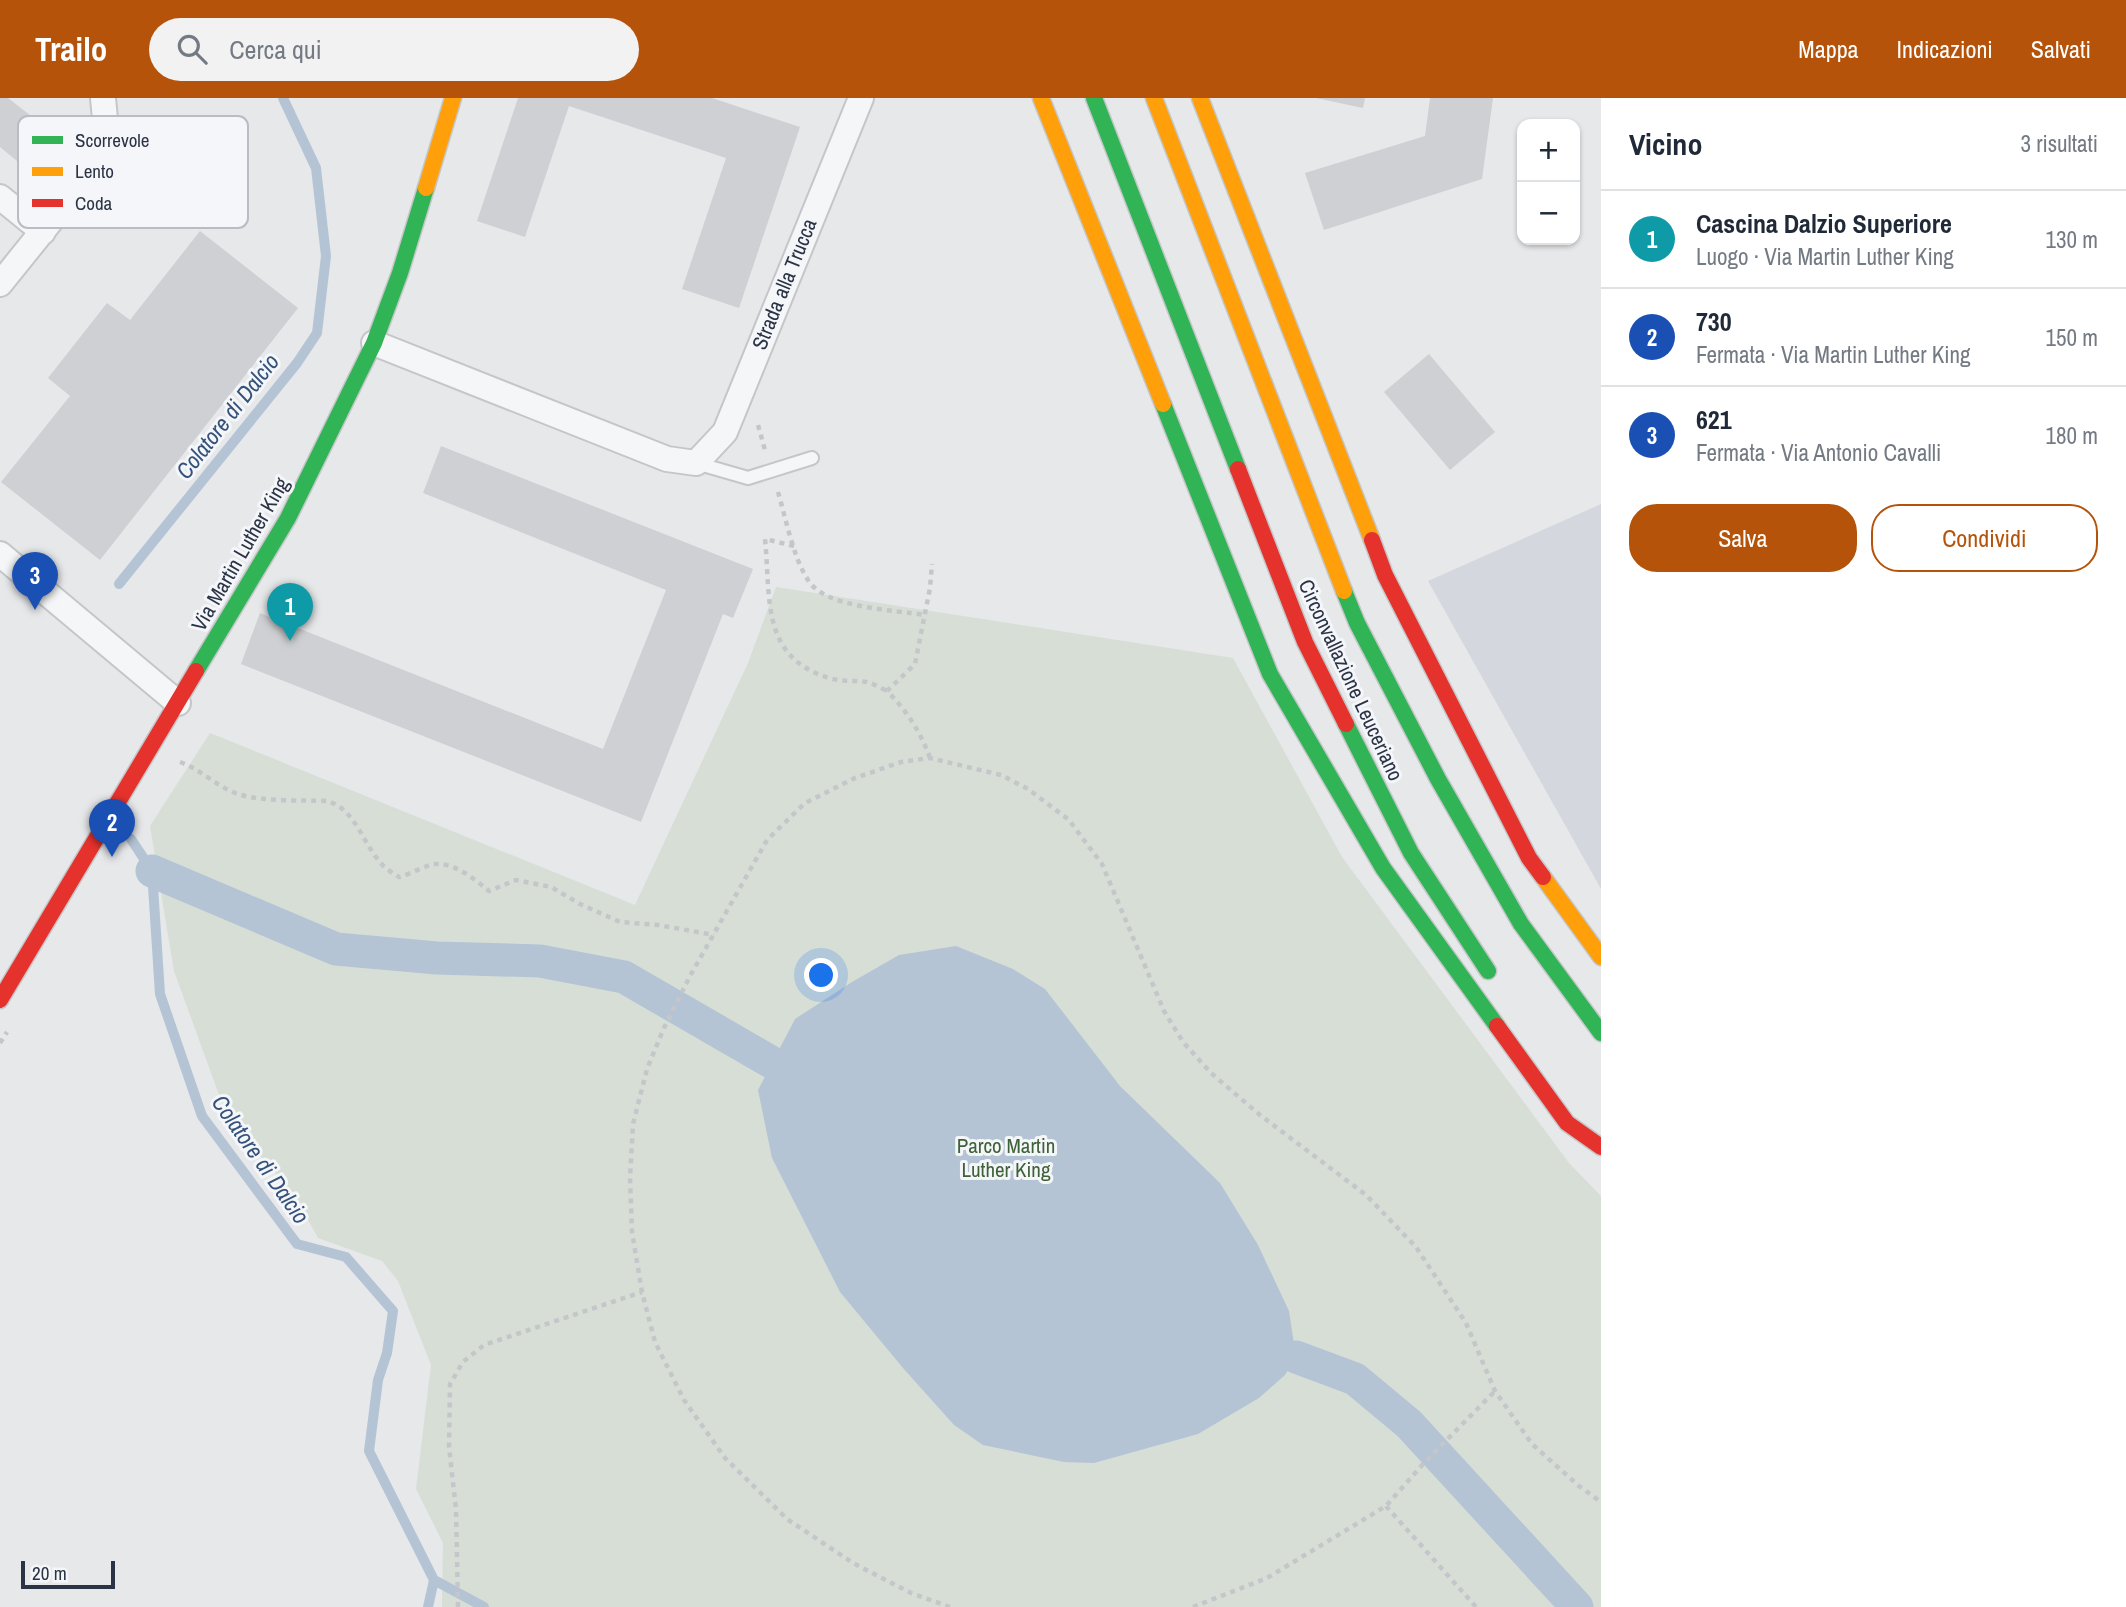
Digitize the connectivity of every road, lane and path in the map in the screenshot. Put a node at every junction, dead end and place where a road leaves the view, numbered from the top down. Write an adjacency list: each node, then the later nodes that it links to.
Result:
1 (103, 98): 8 (street)
2 (453, 98): 15 (main road, Via Martin Luther King)
3 (861, 98): 18 (street, Strada alla Trucca)
4 (1041, 98): 33 (main road)
5 (1094, 98): 30 (main road, Circonvallazione Leuceriano)
6 (1154, 98): 32 (main road, Circonvallazione Leuceriano)
7 (1200, 98): 29 (main road)
8 (105, 116)
9 (0, 197): 10 (street)
10 (18, 212)
11 (38, 228): 13 (street)
12 (46, 228): 13 (street)
13 (43, 232): 14 (street)
14 (0, 284)
15 (374, 342): 18 (street); 25 (main road, Via Martin Luther King)
16 (755, 414): 19 (path)
17 (812, 458): 19 (lane)
18 (696, 463): 19 (lane)
19 (770, 471): 20 (path)
20 (795, 546): 23 (path); 24 (path)
21 (0, 554): 25 (street)
22 (932, 564): 23 (path)
23 (925, 615): 24 (path)
24 (887, 691): 27 (path)
25 (178, 703): 26 (main road, Via Martin Luther King)
26 (150, 751): 28 (path); 31 (main road, Via Martin Luther King)
27 (930, 758): 28 (path); 35 (path)
28 (714, 935): 34 (path)
29 (1601, 957)
30 (1497, 986)
31 (0, 1000)
32 (1601, 1033)
33 (1601, 1147)
34 (642, 1292): 38 (path); 39 (path)
35 (1495, 1391): 36 (path); 37 (path)
36 (1601, 1502)
37 (1386, 1506): 40 (path); 41 (path)
38 (458, 1607)
39 (950, 1607)
40 (1194, 1607)
41 (1476, 1607)

